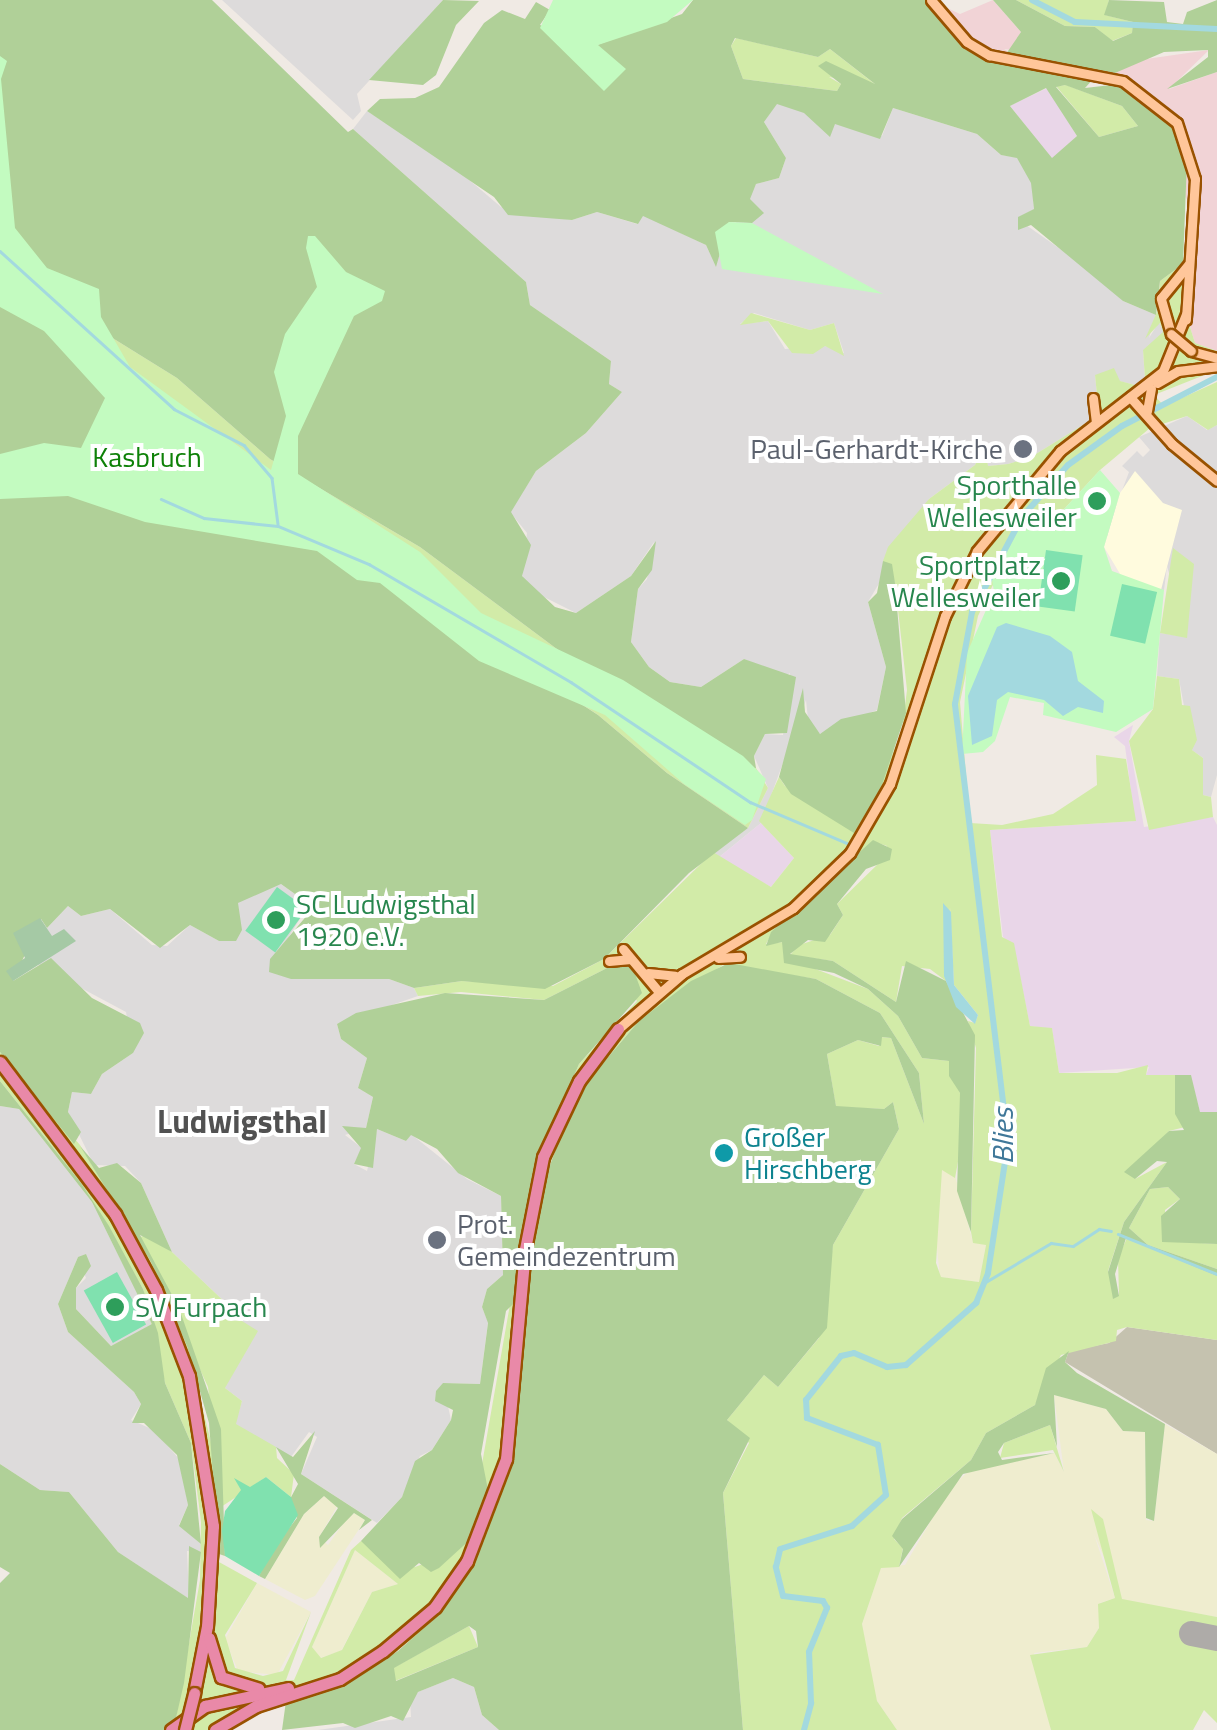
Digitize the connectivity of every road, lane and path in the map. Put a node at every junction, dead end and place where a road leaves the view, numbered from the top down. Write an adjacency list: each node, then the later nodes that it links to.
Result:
1 (932, 0): 2 (main road)
2 (1189, 263): 3 (main road); 4 (main road)
3 (1188, 280): 4 (main road); 6 (main road)
4 (1170, 283): 5 (main road)
5 (1163, 293): 6 (main road); 7 (main road, bridge)
6 (1187, 294): 9 (main road)
7 (1217, 358)
8 (1217, 366): 9 (main road)
9 (1156, 382): 11 (main road); 11 (main road)
10 (1093, 398): 12 (main road)
11 (1137, 402): 12 (main road); 13 (main road); 14 (main road)
12 (1096, 420): 13 (main road)
13 (1045, 466): 18 (main road)
14 (1217, 481)
15 (631, 958): 17 (main road); 20 (main road); 20 (main road)
16 (740, 958): 18 (main road)
17 (609, 961)
18 (706, 961): 19 (main road)
19 (682, 974): 20 (main road); 21 (main road)
20 (647, 978): 21 (main road); 22 (main road)
21 (659, 992): 22 (main road)
22 (637, 1010): 23 (main road)
23 (618, 1029): 29 (highway)
24 (0, 1062): 26 (highway)
25 (0, 1071): 26 (highway)
26 (58, 1137): 27 (highway)
27 (74, 1159): 28 (highway); 31 (highway)
28 (207, 1626): 30 (highway); 31 (highway)
29 (368, 1661): 30 (highway); 33 (highway)
30 (292, 1686): 32 (highway)
31 (190, 1696): 32 (highway, bridge)
32 (178, 1730)
33 (215, 1730)

